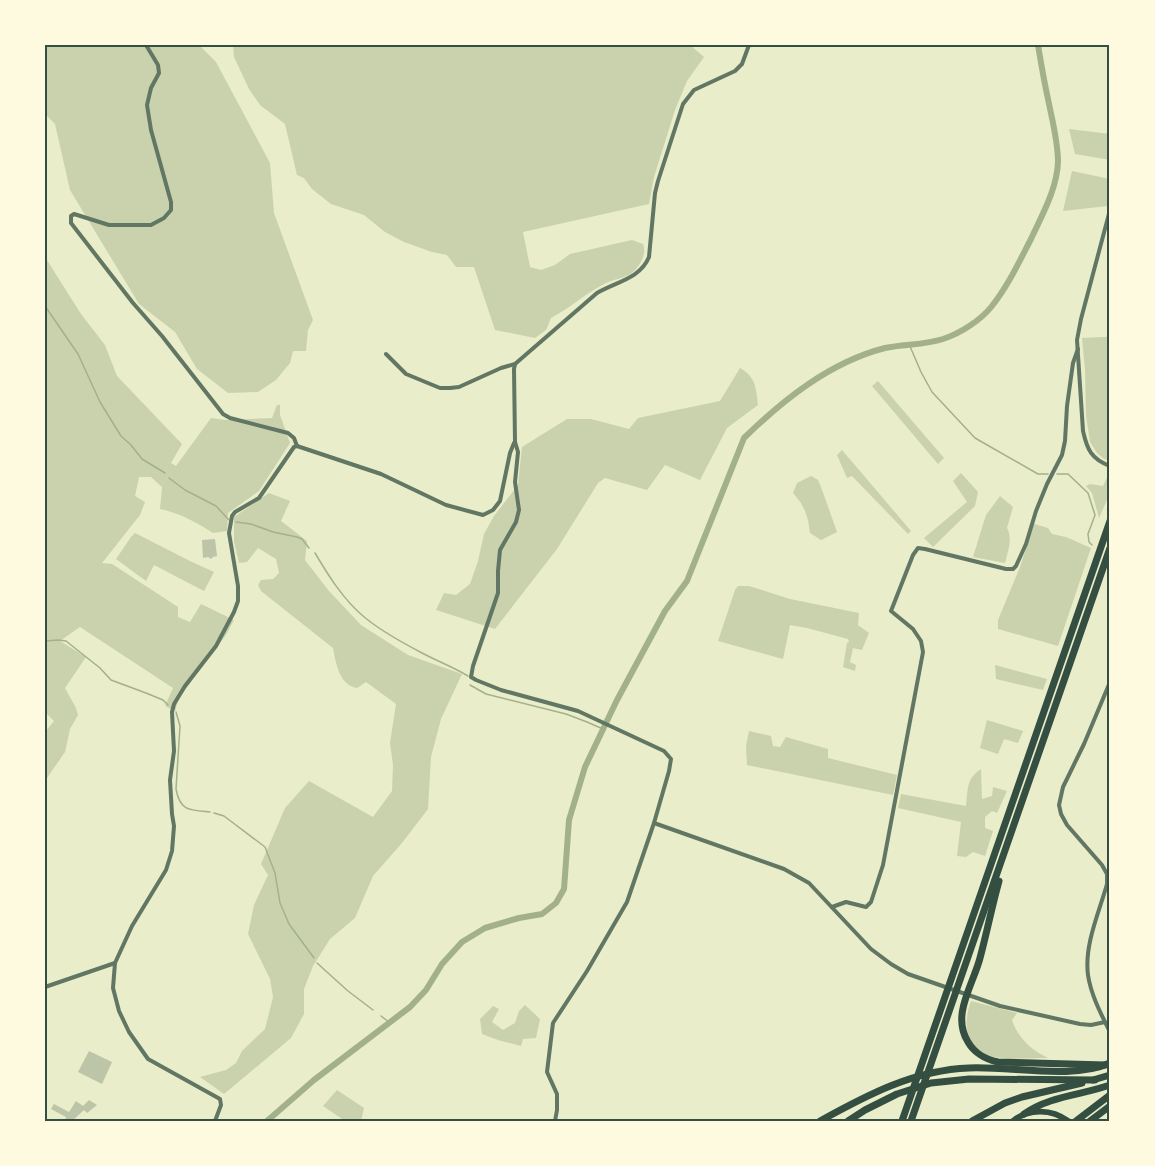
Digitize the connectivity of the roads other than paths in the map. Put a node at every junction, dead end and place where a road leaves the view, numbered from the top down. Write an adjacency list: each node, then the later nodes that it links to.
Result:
1 (146, 45): 8 (street)
2 (749, 45): 6 (street)
3 (1110, 210): 4 (street)
4 (1078, 349): 9 (street); 15 (street)
5 (386, 354): 6 (street)
6 (515, 364): 7 (street)
7 (515, 442): 8 (street); 13 (street)
8 (297, 446): 16 (street)
9 (1110, 466)
10 (1110, 521): 27 (highway)
11 (1110, 548): 14 (highway)
12 (1110, 681): 18 (street)
13 (654, 822): 15 (street); 29 (street)
14 (1010, 834): 20 (highway); 32 (highway)
15 (832, 907): 18 (street)
16 (115, 963): 17 (street); 28 (street)
17 (45, 987)
18 (1105, 1022): 19 (street)
19 (1110, 1032)
20 (1107, 1064): 30 (highway)
21 (1110, 1075): 22 (highway)
22 (1095, 1080): 31 (highway); 33 (highway)
23 (1110, 1085): 26 (highway)
24 (1110, 1095): 25 (highway)
25 (1105, 1106): 35 (highway); 36 (highway)
26 (1016, 1118): 34 (main road)
27 (903, 1120)
28 (215, 1121)
29 (555, 1121)
30 (820, 1121)
31 (848, 1121)
32 (911, 1121)
33 (972, 1121)
34 (1068, 1121)
35 (1076, 1121)
36 (1089, 1121)

